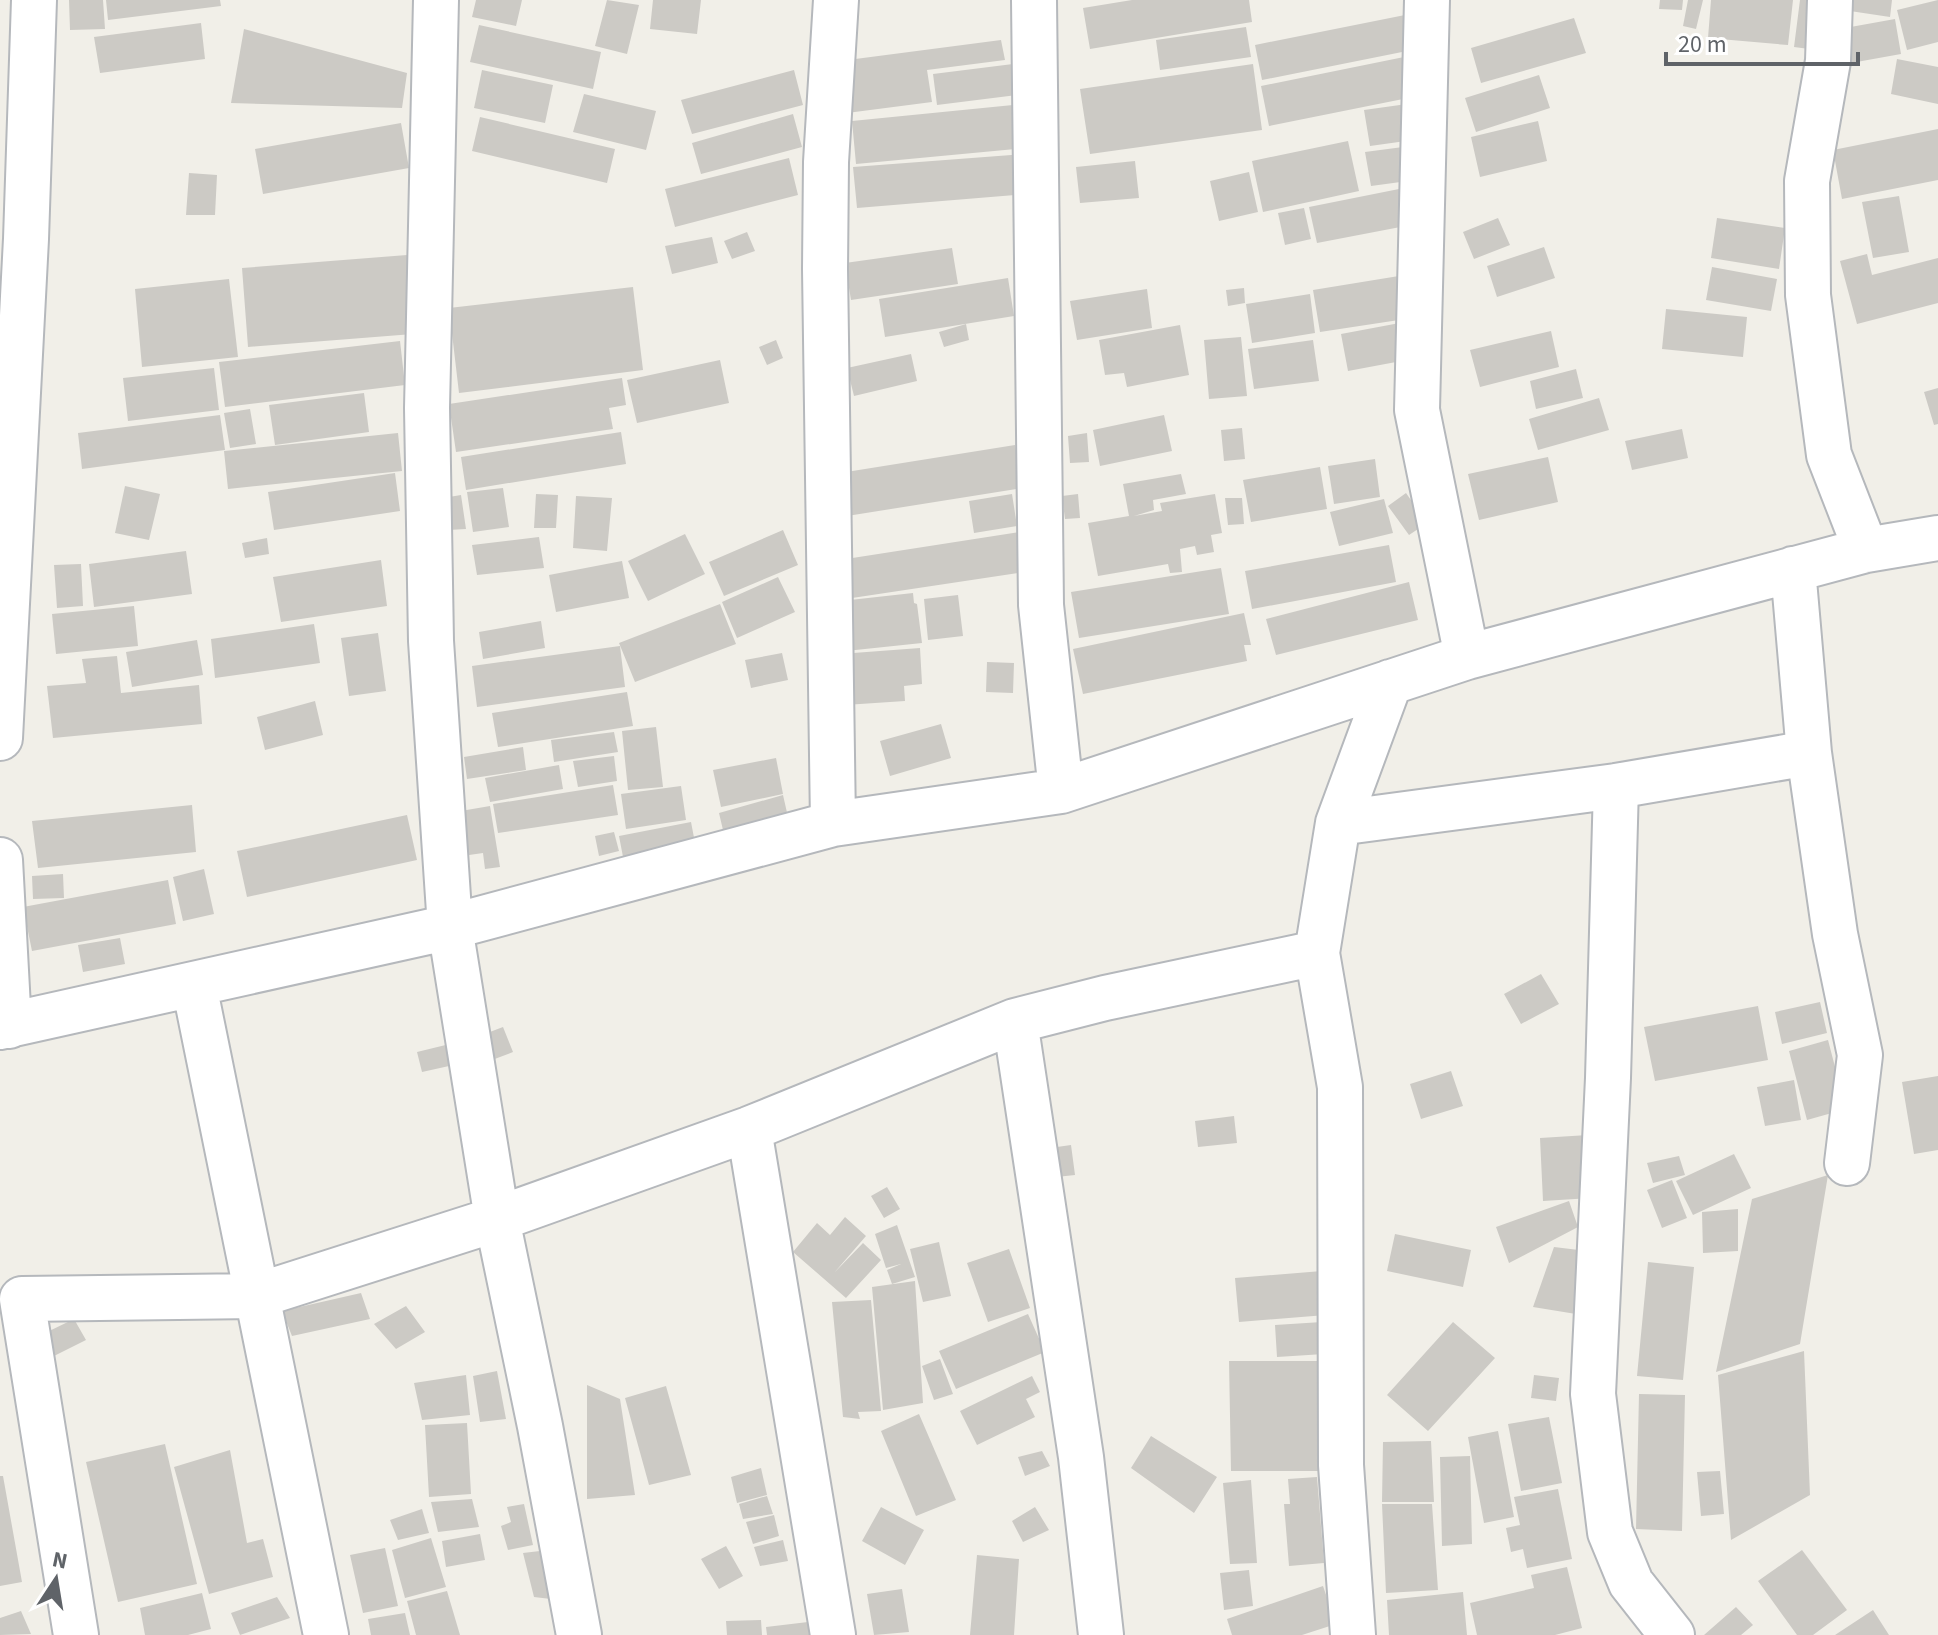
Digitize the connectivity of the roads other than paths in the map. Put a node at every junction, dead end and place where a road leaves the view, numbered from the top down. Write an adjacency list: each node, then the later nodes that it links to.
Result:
1 (34, 0): 12 (street)
2 (436, 0): 19 (street)
3 (836, 0): 17 (street)
4 (1034, 0): 15 (street)
5 (1427, 0): 10 (street)
6 (1830, 0): 8 (street)
7 (1938, 538): 8 (street)
8 (1866, 550): 9 (street)
9 (1793, 569): 10 (street); 13 (street)
10 (1467, 657): 11 (street)
11 (1390, 682): 15 (street); 16 (street)
12 (0, 738)
13 (1809, 753): 14 (street); 25 (street)
14 (1616, 786): 16 (street); 35 (street)
15 (1061, 791): 17 (street)
16 (1338, 823): 20 (street)
17 (833, 824): 19 (street)
18 (0, 860): 23 (street)
19 (450, 927): 21 (street); 26 (street)
20 (1317, 953): 22 (street); 34 (street)
21 (194, 985): 23 (street); 27 (street)
22 (1015, 1021): 24 (street); 33 (street)
23 (4, 1026)
24 (749, 1129): 26 (street); 32 (street)
25 (1847, 1163)
26 (497, 1219): 27 (street); 31 (street)
27 (256, 1296): 28 (street); 30 (street)
28 (11, 1303): 29 (street)
29 (76, 1635)
30 (326, 1635)
31 (579, 1635)
32 (833, 1635)
33 (1101, 1635)
34 (1353, 1635)
35 (1672, 1635)

